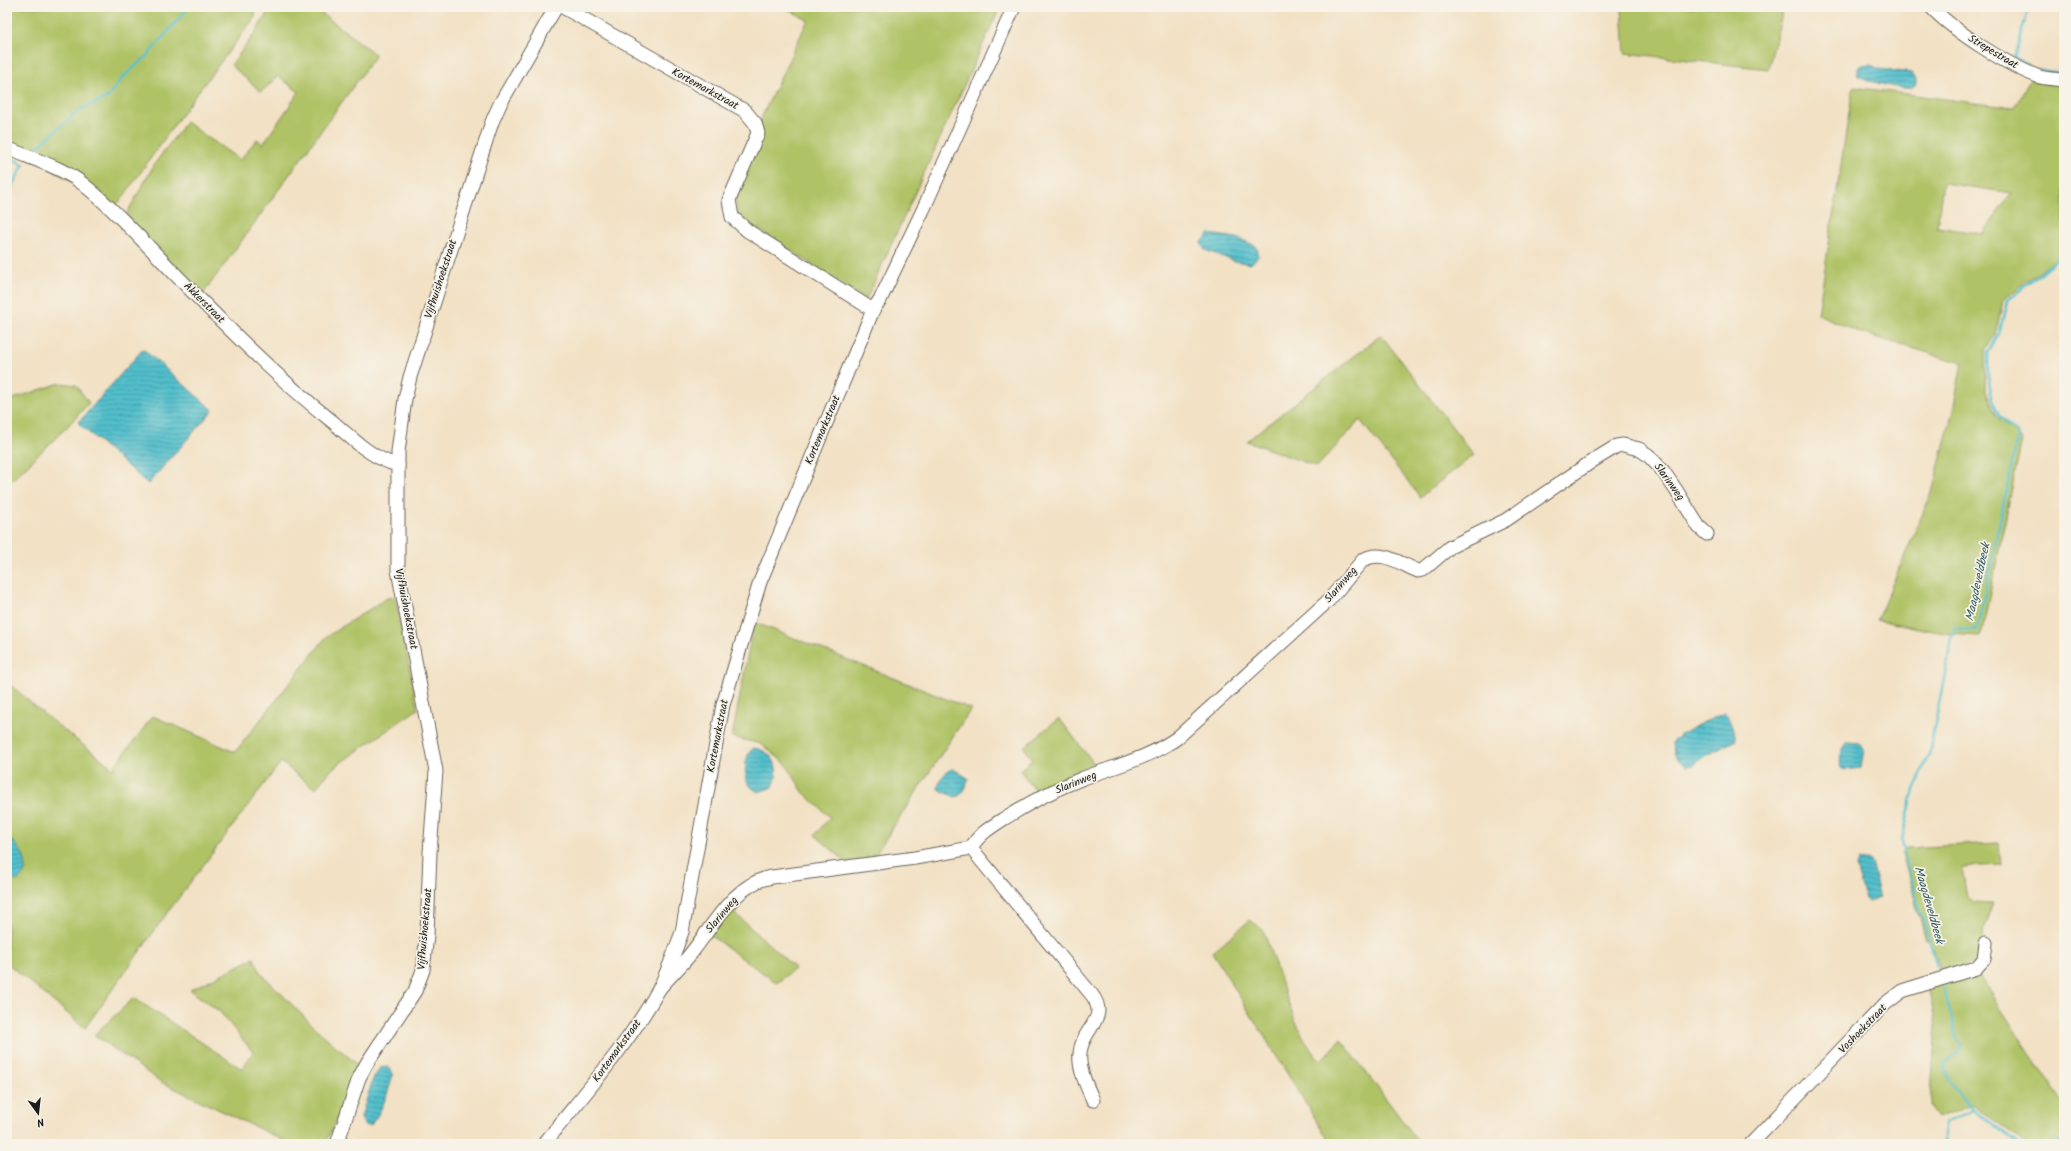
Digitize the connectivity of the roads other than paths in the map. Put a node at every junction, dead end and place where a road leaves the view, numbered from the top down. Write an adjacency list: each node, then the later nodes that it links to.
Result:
1 (556, 7): 8 (street, Vijfhuishoekstraat)
2 (563, 7): 7 (street, Kortemarkstraat)
3 (1014, 7): 7 (street, Kortemarkstraat)
4 (1931, 7): 5 (street, Strepestraat)
5 (2064, 80)
6 (7, 148): 8 (street, Akkerstraat)
7 (873, 310): 12 (street, Kortemarkstraat)
8 (398, 465): 14 (street, Vijfhuishoekstraat)
9 (1707, 534): 10 (street, Slarinweg)
10 (971, 848): 12 (street, Slarinweg); 13 (street)
11 (1986, 943): 16 (street, Voshoekstraat)
12 (658, 989): 15 (street, Kortemarkstraat)
13 (1093, 1100)
14 (337, 1144)
15 (544, 1144)
16 (1751, 1144)

